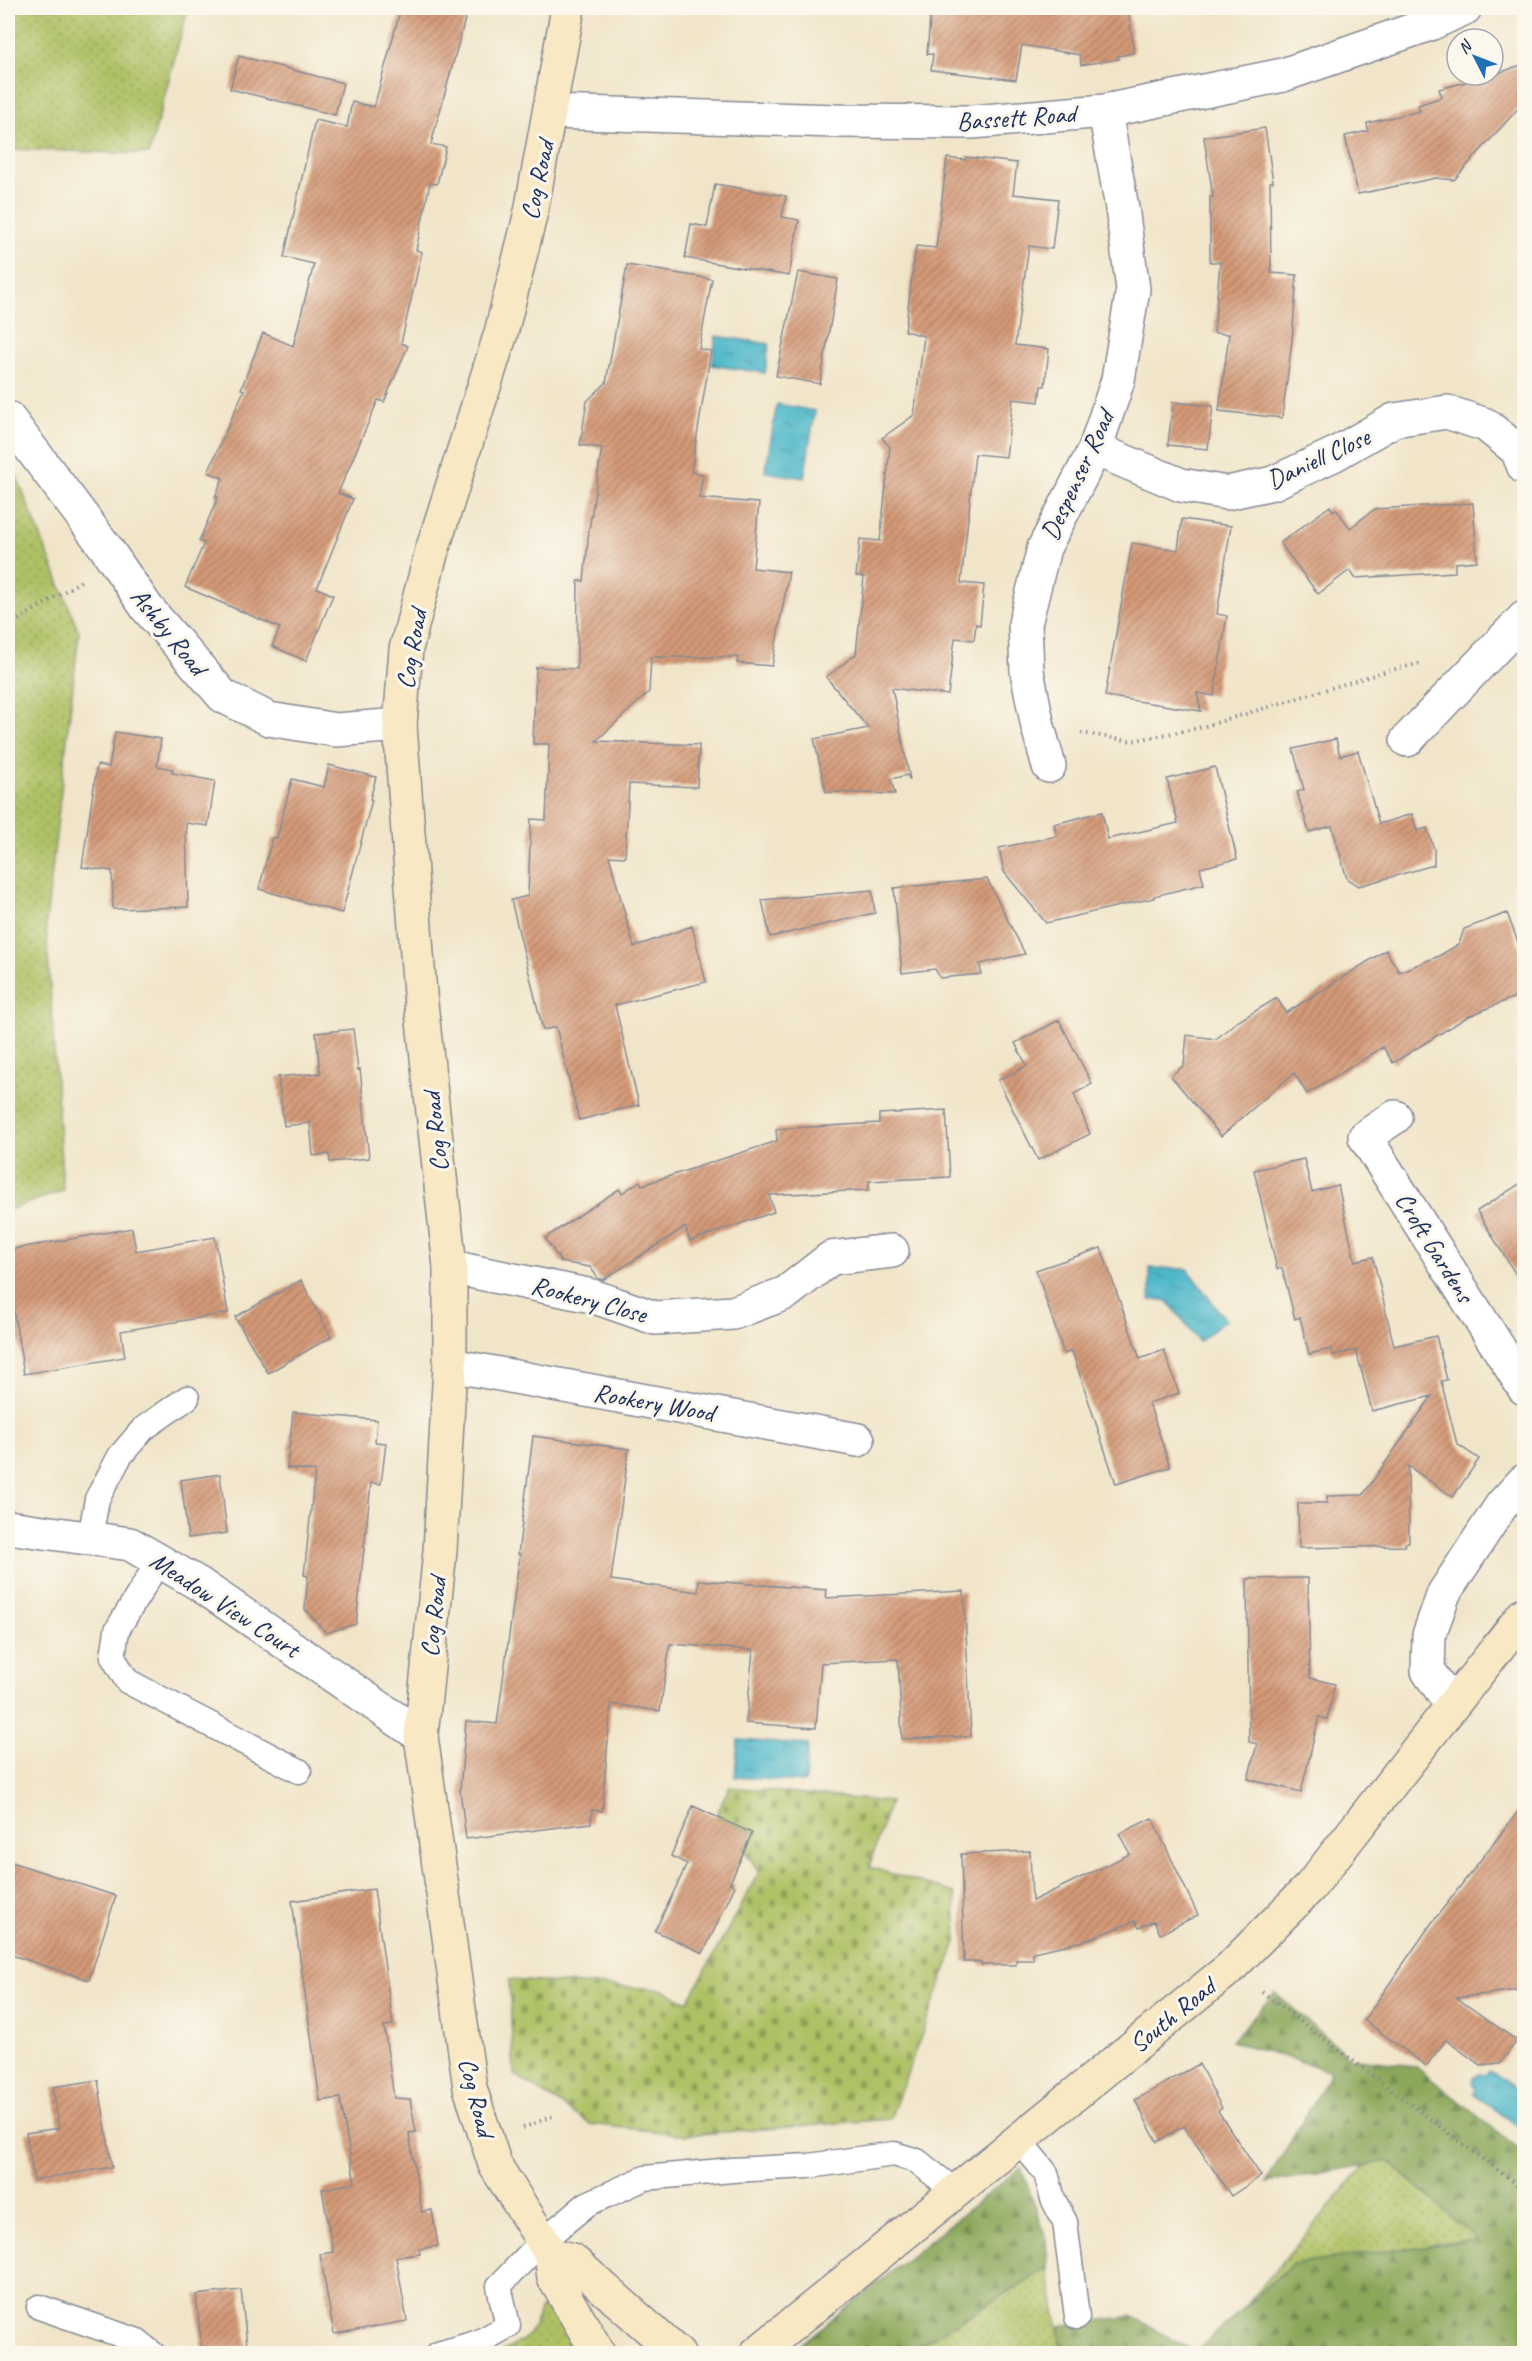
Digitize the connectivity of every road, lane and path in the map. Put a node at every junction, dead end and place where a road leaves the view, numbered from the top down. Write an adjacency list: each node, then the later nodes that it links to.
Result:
1 (568, 8): 5 (street, Cog Road)
2 (1465, 8): 3 (street, Bassett Road)
3 (1427, 16): 4 (street, Bassett Road)
4 (1105, 111): 5 (street, Bassett Road); 7 (street, Despenser Road)
5 (551, 112): 13 (street, Cog Road)
6 (8, 418): 9 (street, Ashby Road)
7 (1095, 449): 8 (street, Daniell Close); 14 (street, Despenser Road)
8 (1524, 467)
9 (106, 548): 11 (path); 13 (street, Ashby Road)
10 (1524, 618): 15 (street)
11 (8, 626)
12 (1432, 661): 14 (path)
13 (400, 725): 19 (street, Cog Road)
14 (1038, 727): 16 (street, Despenser Road)
15 (1407, 740)
16 (1049, 766)
17 (1395, 1117): 21 (street, Croft Gardens)
18 (892, 1251): 19 (street, Rookery Close)
19 (450, 1267): 20 (street, Cog Road)
20 (450, 1365): 23 (street, Rookery Wood); 30 (street, Cog Road)
21 (1524, 1388)
22 (187, 1398): 26 (lane)
23 (858, 1440)
24 (1524, 1481): 29 (street)
25 (8, 1527): 26 (street, Meadow View Court)
26 (90, 1538): 27 (street, Meadow View Court)
27 (160, 1559): 30 (street, Meadow View Court); 31 (lane)
28 (1524, 1614): 29 (street, South Road)
29 (1452, 1704): 32 (street, South Road)
30 (421, 1736): 38 (street, Cog Road)
31 (299, 1771)
32 (1230, 1968): 35 (street, South Road); 36 (path)
33 (555, 2115): 34 (path)
34 (516, 2130)
35 (1019, 2140): 37 (street, South Road); 40 (lane)
36 (1524, 2190)
37 (956, 2192): 38 (lane); 45 (street, South Road)
38 (546, 2248): 42 (lane); 43 (street, Cog Road); 44 (street)
39 (39, 2307): 41 (lane)
40 (1077, 2317)
41 (153, 2354)
42 (438, 2354)
43 (599, 2354)
44 (678, 2354)
45 (756, 2354)

